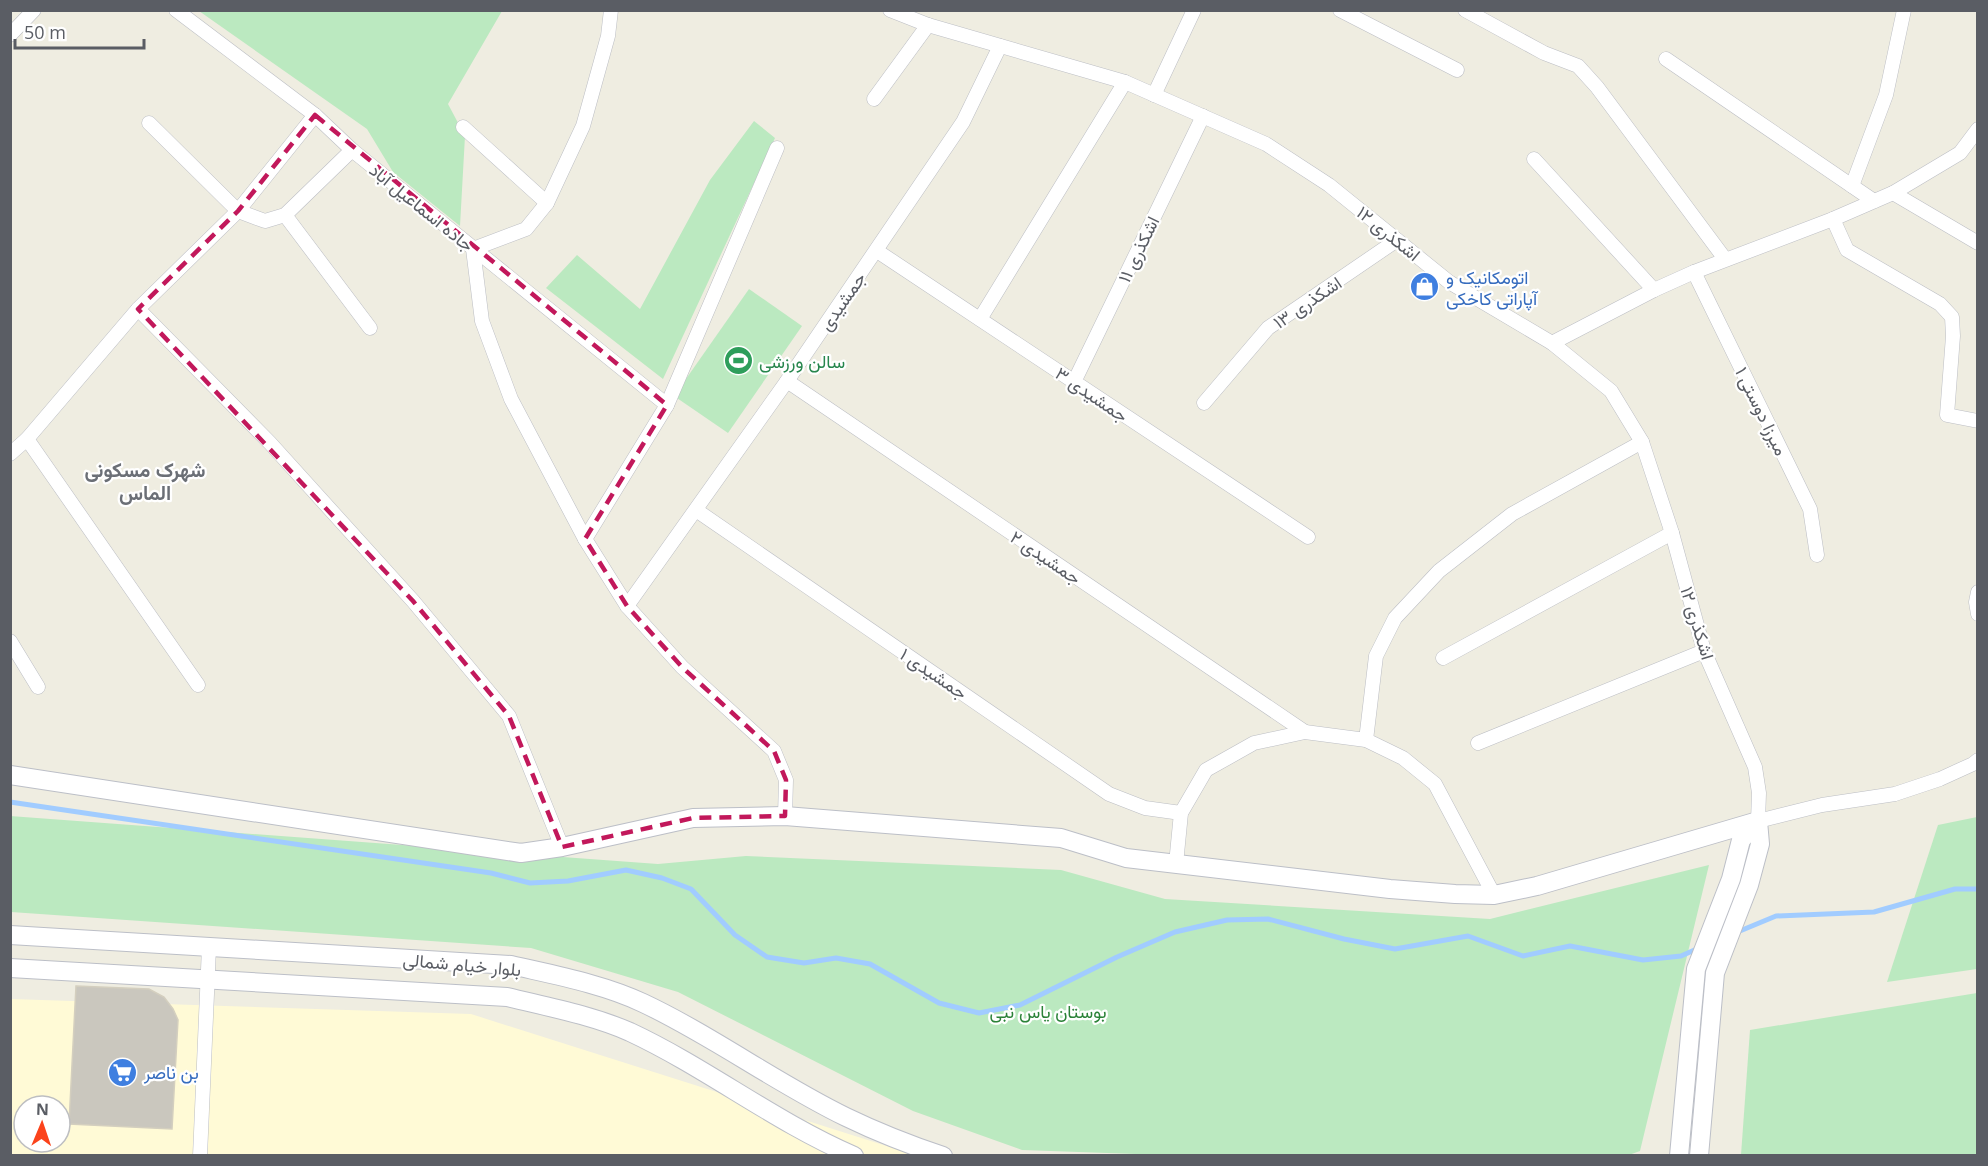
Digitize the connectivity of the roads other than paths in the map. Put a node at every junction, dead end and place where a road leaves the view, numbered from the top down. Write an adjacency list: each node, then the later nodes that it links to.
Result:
1 (34, 10): 10 (street)
2 (176, 10): 17 (street, جاده اسماعیل آباد)
3 (610, 10): 28 (street)
4 (890, 10): 9 (street, اشکذری ۱۲)
5 (1194, 10): 15 (street)
6 (1340, 10): 13 (street)
7 (1465, 10): 36 (street)
8 (1904, 10): 25 (street)
9 (928, 25): 11 (street, اشکذری ۱۲); 16 (street)
10 (10, 35)
11 (1000, 46): 14 (street, اشکذری ۱۲); 35 (street, جمشیدی)
12 (1666, 59): 25 (street)
13 (1458, 70)
14 (1125, 82): 15 (street, اشکذری ۱۲); 40 (street)
15 (1154, 95): 18 (street, اشکذری ۱۲)
16 (874, 99)
17 (315, 115): 23 (street, جاده اسماعیل آباد); 29 (street)
18 (1203, 116): 32 (street, اشکذری ۱۲); 44 (street, اشکذری ۱۱)
19 (149, 123): 29 (street)
20 (463, 127): 28 (street)
21 (1977, 129): 26 (street)
22 (777, 148): 46 (street)
23 (352, 150): 30 (street); 34 (street, جاده اسماعیل آباد)
24 (1534, 159): 38 (street)
25 (1852, 186): 27 (street)
26 (1893, 193): 27 (street); 33 (street)
27 (1874, 201): 31 (street)
28 (547, 203): 34 (street)
29 (238, 211): 30 (street); 39 (street)
30 (285, 215): 41 (street)
31 (1833, 219): 36 (street); 47 (street)
32 (1397, 240): 42 (street, اشکذری ۱۲); 45 (street, اشکذری ۱۳)
33 (1977, 243)
34 (472, 249): 46 (street, جاده اسماعیل آباد); 54 (street)
35 (877, 251): 40 (street, جمشیدی ۳); 43 (street, جمشیدی)
36 (1725, 259): 37 (street)
37 (1694, 272): 38 (street); 55 (street, میرزا دوستی ۱)
38 (1654, 290): 42 (street)
39 (138, 309): 48 (street); 72 (street)
40 (980, 319): 44 (street, جمشیدی ۳)
41 (370, 328)
42 (1552, 343): 49 (street, اشکذری ۱۲)
43 (787, 381): 51 (street, جمشیدی); 64 (street, جمشیدی ۲)
44 (1074, 382): 53 (street, جمشیدی ۳)
45 (1204, 403)
46 (667, 405): 54 (street)
47 (1977, 421)
48 (27, 439): 50 (street); 62 (street)
49 (1642, 442): 52 (street, اشکذری ۱۲); 65 (street)
50 (10, 454)
51 (696, 510): 57 (street, جمشیدی); 69 (street, جمشیدی ۱)
52 (1672, 533): 60 (street, اشکذری ۱۲); 61 (street)
53 (1308, 537)
54 (585, 539): 57 (street)
55 (1817, 555)
56 (1977, 592): 58 (street)
57 (627, 606): 70 (street)
58 (1977, 614)
59 (10, 641): 63 (street)
60 (1704, 651): 66 (street); 71 (street, اشکذری ۱۲)
61 (1443, 658)
62 (198, 685)
63 (38, 687)
64 (1305, 732): 65 (street); 69 (street)
65 (1366, 740): 74 (street)
66 (1478, 743)
67 (1977, 760): 71 (street)
68 (10, 775): 72 (street)
69 (1181, 813): 73 (street)
70 (785, 816): 72 (street); 73 (street)
71 (1758, 821): 74 (street); 82 (street); 83 (street)
72 (562, 847)
73 (1176, 864): 74 (street)
74 (1494, 895)
75 (10, 935): 76 (street, بلوار خیام شمالی)
76 (209, 947): 78 (street); 81 (street, بلوار خیام شمالی)
77 (10, 968): 78 (street, بلوار خیام شمالی)
78 (207, 979): 79 (street); 80 (street, بلوار خیام شمالی)
79 (200, 1155)
80 (854, 1155)
81 (943, 1155)
82 (1679, 1155)
83 (1699, 1155)

